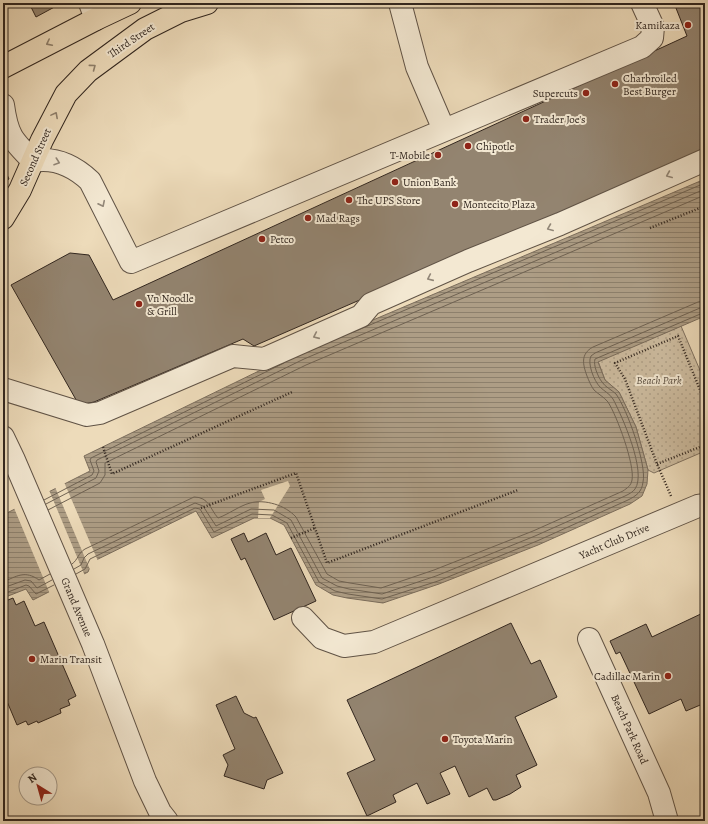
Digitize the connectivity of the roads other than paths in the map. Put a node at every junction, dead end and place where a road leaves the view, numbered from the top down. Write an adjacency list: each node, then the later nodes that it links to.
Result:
1 (130, 3): 5 (main road)
2 (207, 3): 7 (main road, Third Street, one-way to 2)
3 (400, 3): 9 (street)
4 (642, 3): 9 (street)
5 (93, 11): 6 (main road, one-way to 6)
6 (3, 67)
7 (66, 94): 10 (main road, Second Street, one-way to 7)
8 (3, 105): 10 (street)
9 (444, 130): 10 (street, one-way to 9)
10 (33, 160): 12 (main road, Second Street)
11 (705, 160): 13 (street, one-way to 13)
12 (3, 218)
13 (3, 389)
14 (3, 437): 18 (street, Grand Avenue)
15 (705, 505): 16 (street, Yacht Club Drive)
16 (303, 618)
17 (590, 639): 19 (street, Beach Park Road)
18 (167, 821)
19 (667, 821)

